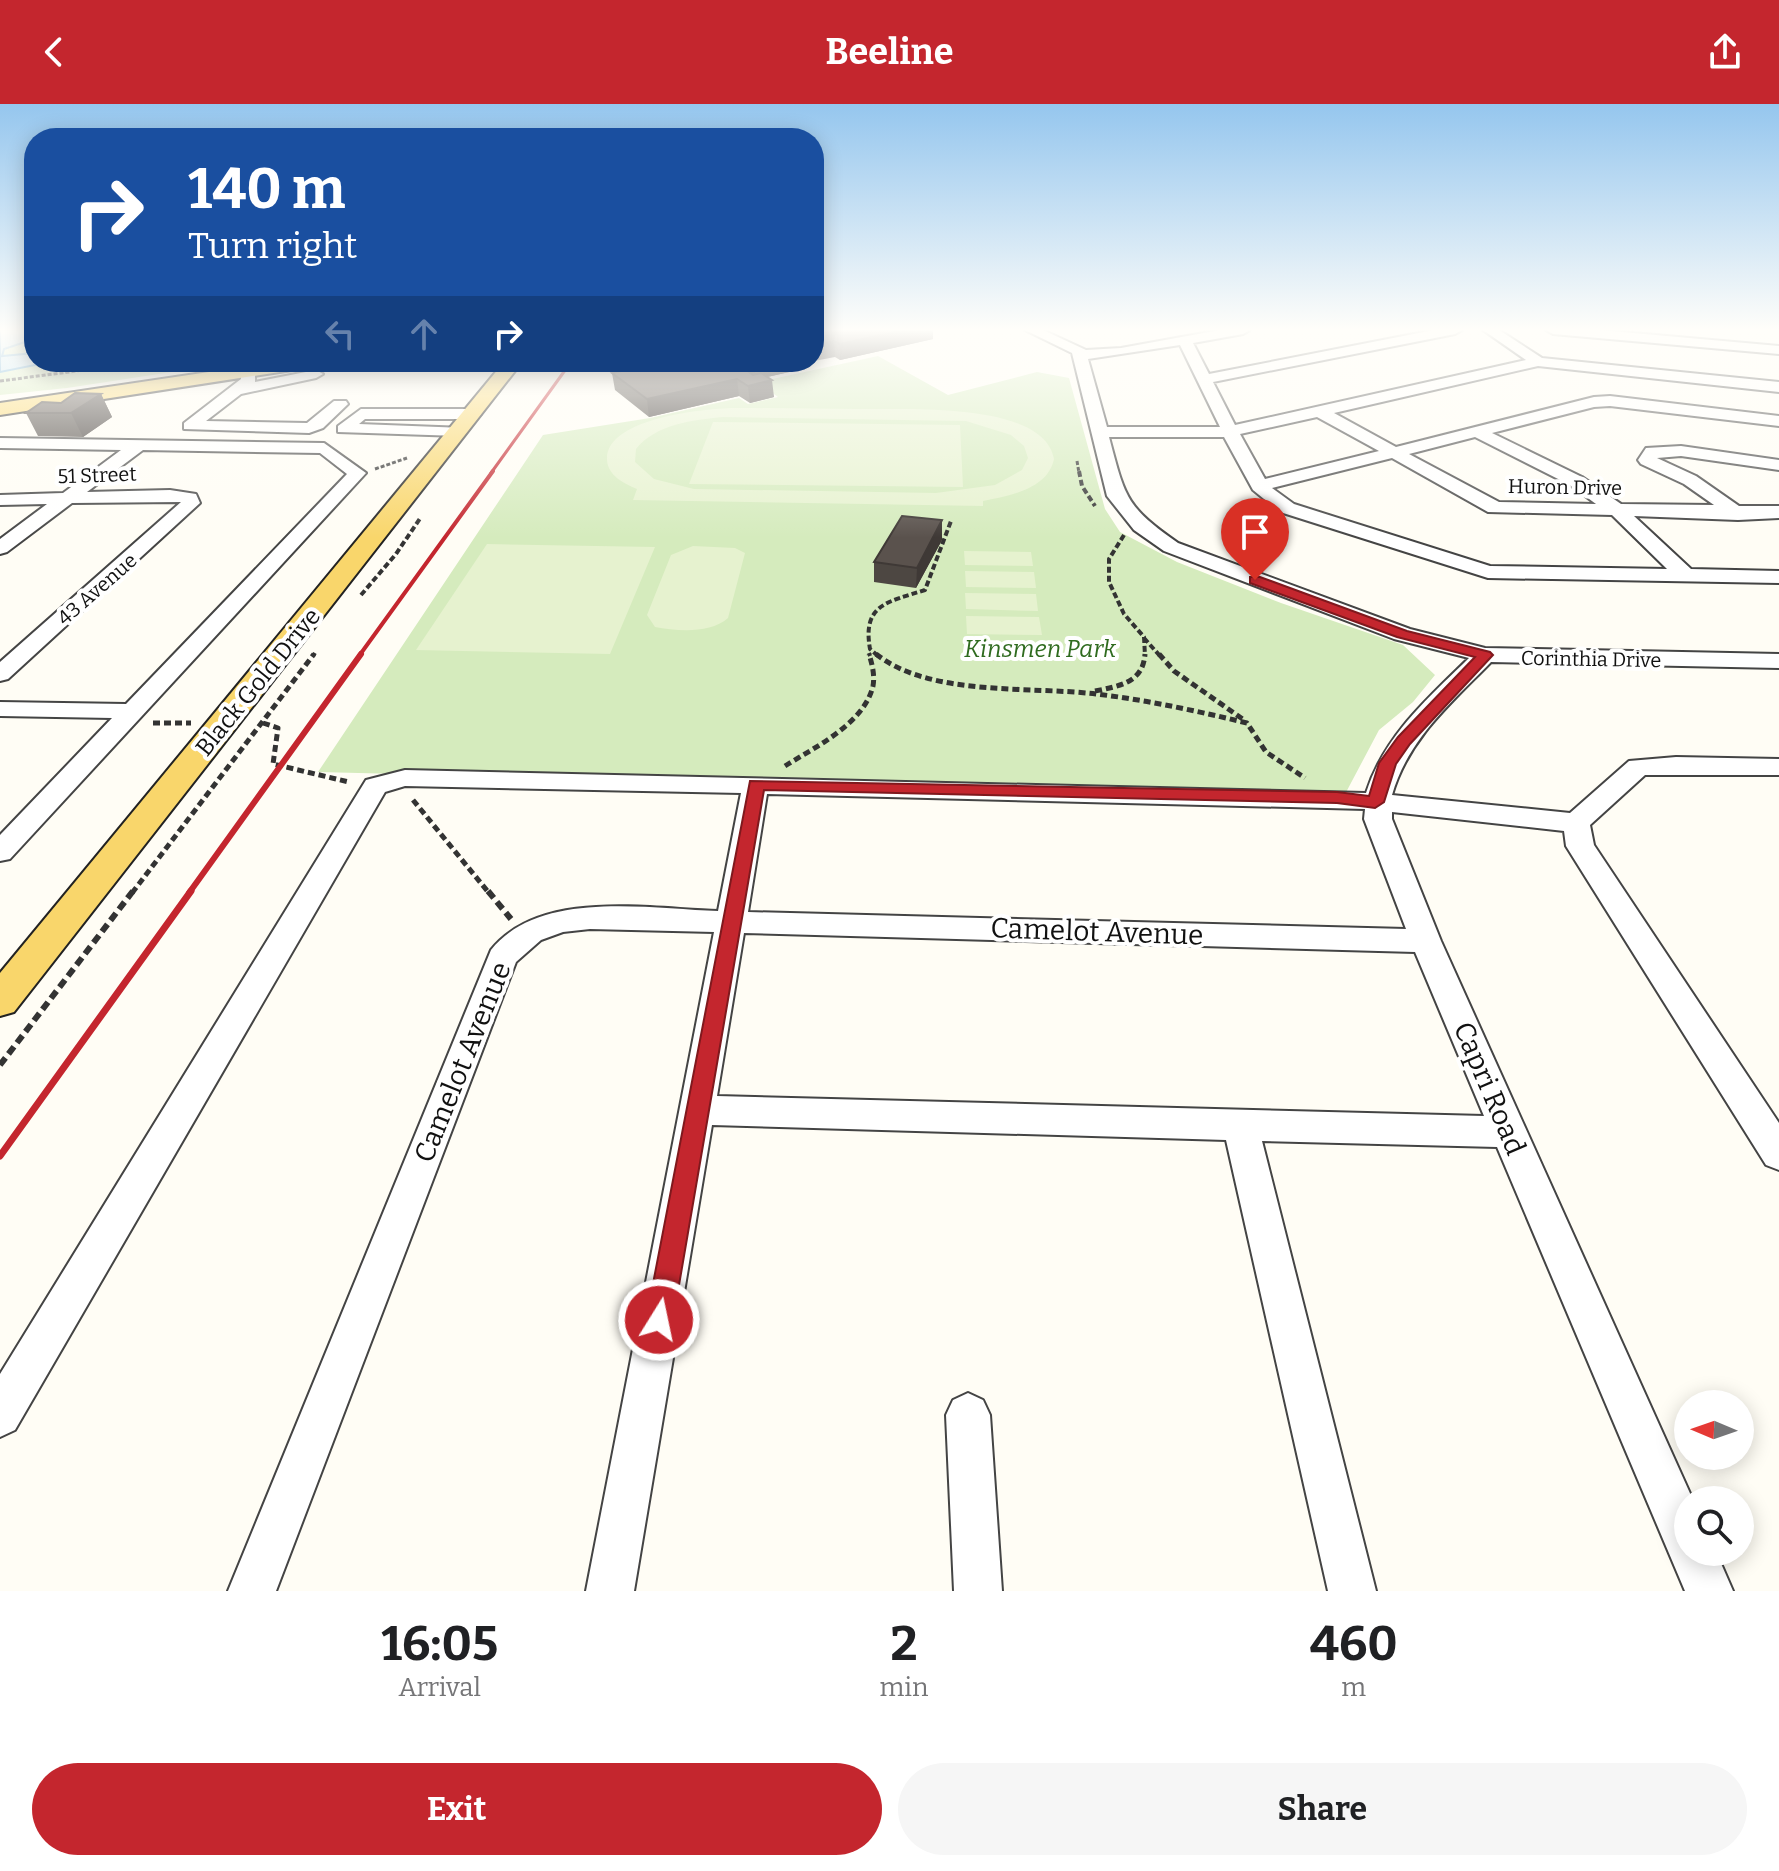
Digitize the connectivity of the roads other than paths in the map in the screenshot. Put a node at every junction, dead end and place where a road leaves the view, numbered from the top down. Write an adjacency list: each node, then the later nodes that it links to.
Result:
1 (42, 399): 9 (main road)
2 (48, 399): 9 (main road)
3 (224, 399): 8 (street)
4 (484, 399): 12 (main road, Black Gold Drive)
5 (1091, 399): 13 (street, Corinthia Drive)
6 (1212, 399): 14 (street)
7 (1371, 399): 10 (street)
8 (340, 404)
9 (0, 406)
10 (1319, 411): 14 (street); 18 (street, Huron Drive)
11 (1779, 421): 15 (street)
12 (466, 423): 12 (street); 42 (main road, Black Gold Drive)
13 (1099, 432): 14 (street); 30 (street, Corinthia Drive)
14 (1228, 432): 20 (street)
15 (1478, 432): 18 (street); 24 (street)
16 (0, 443): 17 (street)
17 (139, 445): 21 (street); 34 (street)
18 (1396, 453): 20 (street); 24 (street, Huron Drive)
19 (1779, 465): 26 (street, Huron Drive)
20 (1259, 486): 28 (street)
21 (68, 498): 22 (street, 51 Street); 23 (street, 51 Street); 27 (street)
22 (0, 500)
23 (191, 503): 32 (street, 43 Avenue)
24 (1617, 510): 26 (street, Huron Drive); 28 (street)
25 (1779, 512): 26 (street, Huron Drive)
26 (1738, 514)
27 (0, 548)
28 (1686, 576): 29 (street)
29 (1779, 577)
30 (1485, 655): 31 (street, Corinthia Drive); 37 (street)
31 (1779, 661)
32 (0, 674)
33 (0, 709): 34 (street)
34 (133, 711): 39 (street)
35 (1779, 767): 38 (street)
36 (756, 784): 37 (street); 40 (street); 47 (street)
37 (1375, 802): 38 (street); 41 (street, Capri Road)
38 (1576, 823): 46 (street)
39 (0, 852)
40 (732, 920): 41 (street, Camelot Avenue); 43 (street); 51 (street, Camelot Avenue)
41 (1426, 941): 45 (street, Capri Road)
42 (0, 1001)
43 (698, 1110): 44 (street); 52 (street)
44 (1240, 1124): 45 (street); 54 (street)
45 (1509, 1132): 49 (street, Capri Road)
46 (1779, 1154)
47 (0, 1415)
48 (968, 1415): 53 (street)
49 (1674, 1511)
50 (1698, 1566): 55 (street)
51 (252, 1591)
52 (610, 1591)
53 (978, 1591)
54 (1352, 1591)
55 (1709, 1591)

